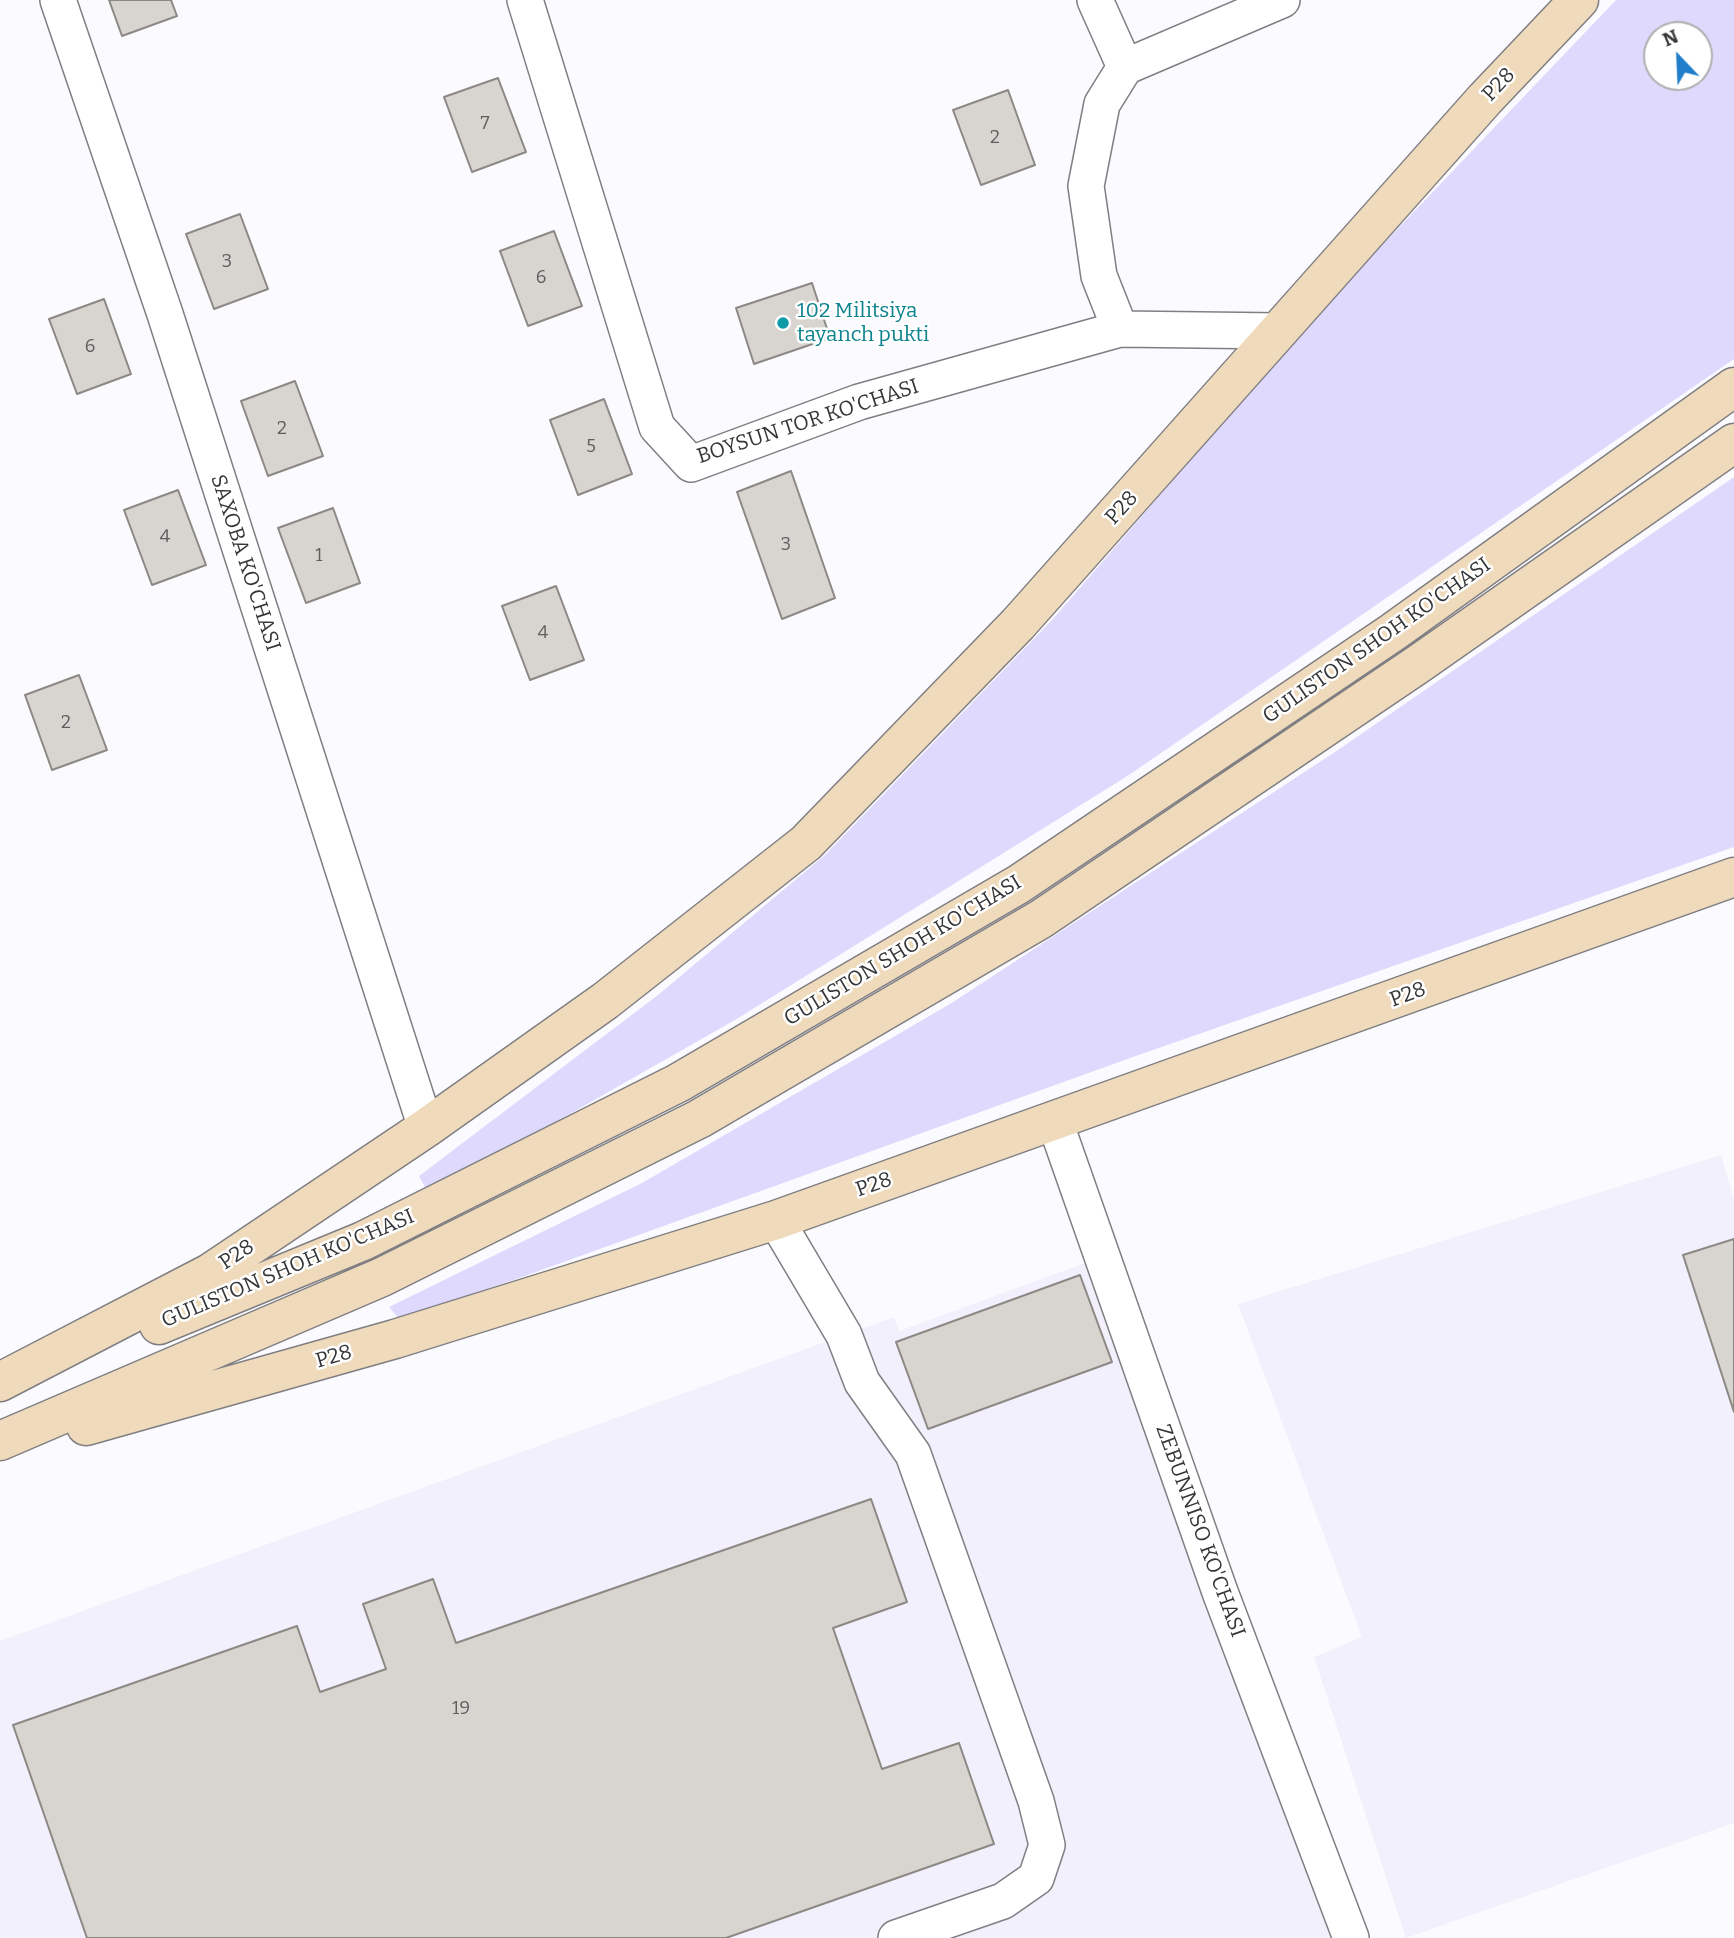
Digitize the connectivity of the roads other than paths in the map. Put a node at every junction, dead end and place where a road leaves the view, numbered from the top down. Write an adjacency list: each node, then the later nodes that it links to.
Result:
1 (58, 0): 13 (street, SAXOBA KO'CHASI)
2 (525, 0): 7 (street, BOYSUN TOR KO'CHASI)
3 (1095, 0): 6 (street)
4 (1282, 0): 6 (street)
5 (1579, 0): 8 (main road, Р28)
6 (1125, 67): 7 (street)
7 (1120, 329): 8 (street)
8 (1280, 331): 13 (main road, Р28)
9 (1734, 387): 16 (main road, GULISTON SHOH KO'CHASI)
10 (1734, 443): 17 (main road, GULISTON SHOH KO'CHASI)
11 (1734, 877): 12 (main road, Р28)
12 (1055, 1122): 14 (main road, Р28); 20 (street, ZEBUNNISO KO'CHASI)
13 (426, 1128): 15 (main road, P28)
14 (776, 1220): 18 (main road, Р28); 19 (street)
15 (0, 1382)
16 (0, 1390)
17 (0, 1441)
18 (0, 1450)
19 (896, 1938)
20 (1351, 1938)

